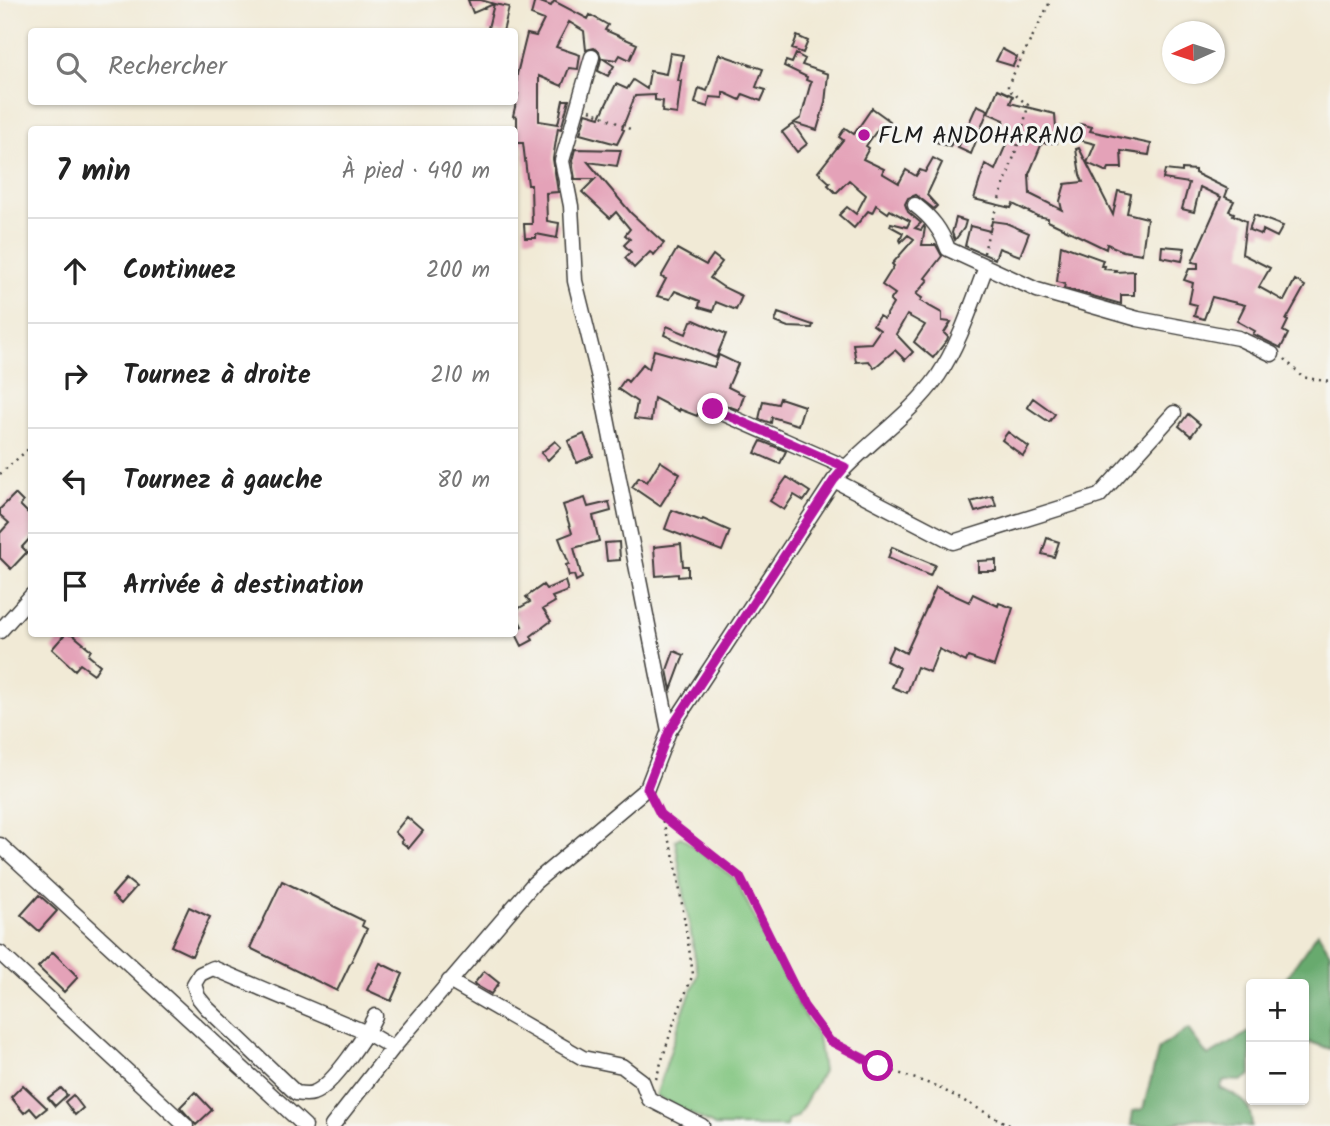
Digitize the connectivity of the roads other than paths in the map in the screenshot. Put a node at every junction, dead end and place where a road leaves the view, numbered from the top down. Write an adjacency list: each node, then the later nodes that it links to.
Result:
1 (593, 57): 11 (street)
2 (915, 205): 3 (street)
3 (986, 267): 4 (street); 7 (street)
4 (1272, 354)
5 (713, 409): 7 (street)
6 (1174, 413): 8 (street)
7 (845, 467): 8 (street)
8 (834, 480): 11 (street)
9 (28, 600): 10 (street)
10 (0, 631)
11 (669, 731): 14 (street)
12 (0, 845): 19 (street)
13 (0, 953): 18 (street)
14 (449, 981): 17 (street); 21 (street)
15 (375, 1016): 16 (street)
16 (367, 1033): 16 (street); 17 (street)
17 (393, 1048): 20 (street)
18 (186, 1126)
19 (305, 1126)
20 (332, 1126)
21 (702, 1126)

